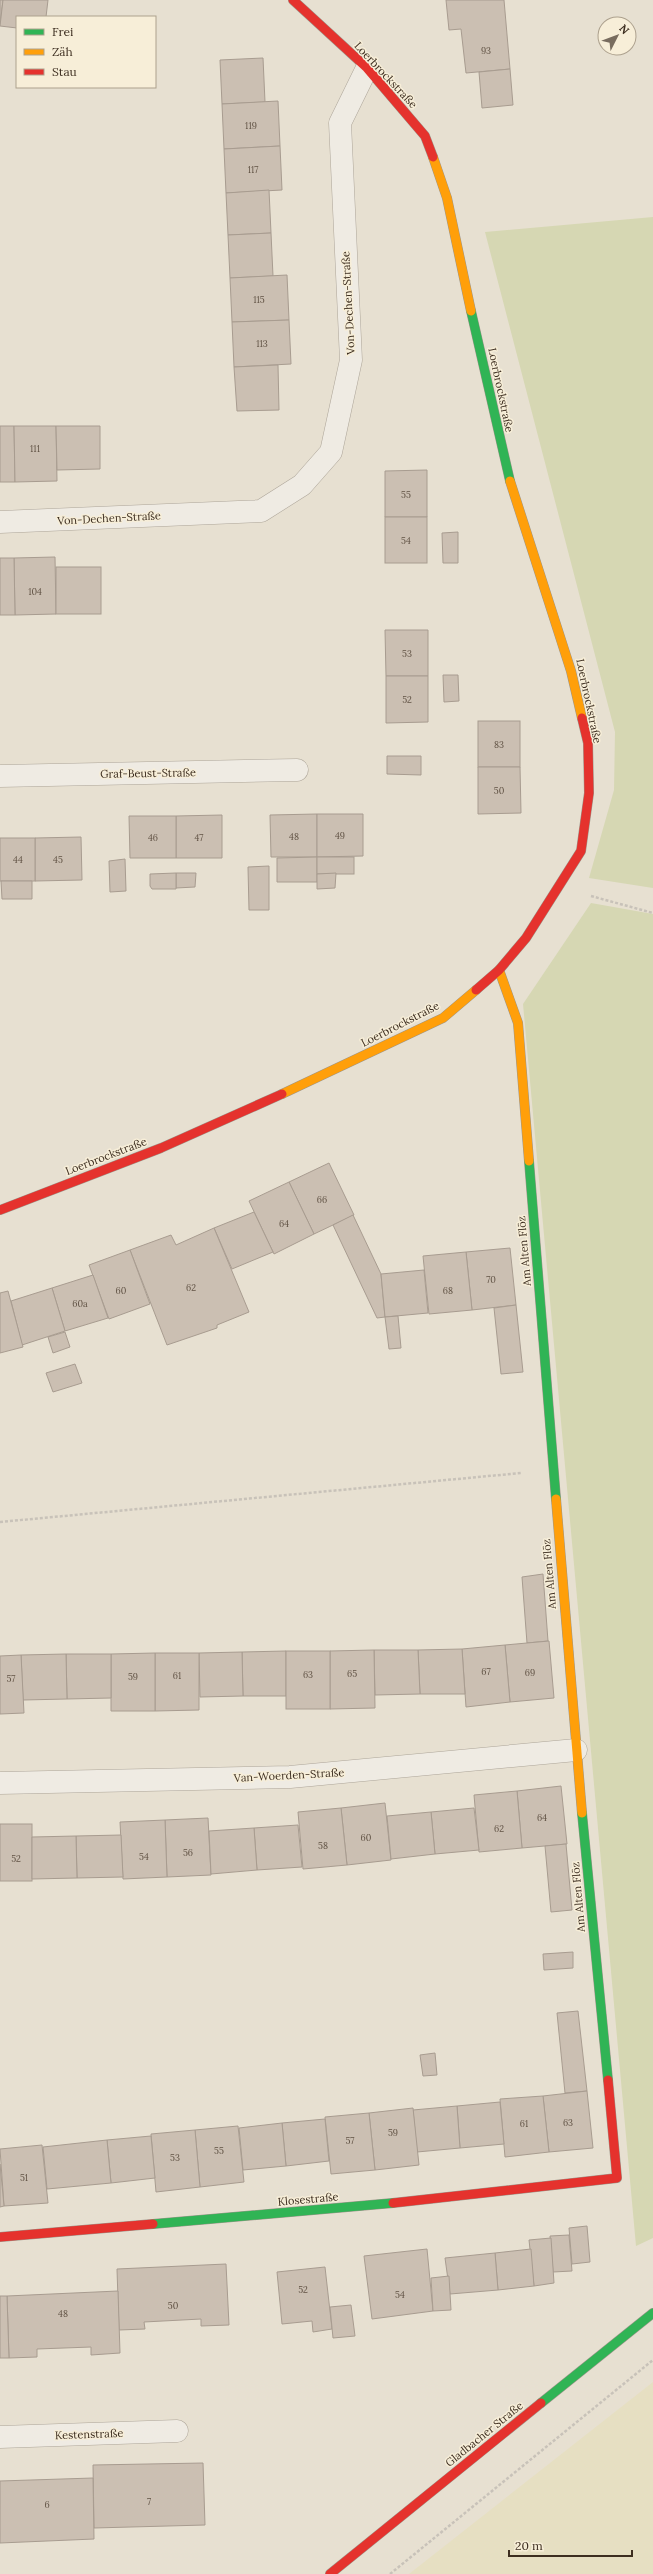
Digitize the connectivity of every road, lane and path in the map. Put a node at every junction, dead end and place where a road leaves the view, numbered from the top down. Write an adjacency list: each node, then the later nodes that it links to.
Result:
1 (293, 0): 2 (street, Loerbrockstraße)
2 (367, 68): 3 (street, Von-Dechen-Straße); 6 (street, Loerbrockstraße)
3 (0, 522)
4 (297, 770): 5 (street, Graf-Beust-Straße)
5 (0, 776)
6 (558, 887): 7 (path); 8 (street, Loerbrockstraße)
7 (653, 913)
8 (499, 970): 9 (street, Loerbrockstraße); 10 (street, Am Alten Flöz)
9 (0, 1210)
10 (553, 1470): 11 (path); 12 (street, Am Alten Flöz)
11 (0, 1522)
12 (576, 1750): 13 (street, Van-Woerden-Straße); 14 (street, Am Alten Flöz)
13 (0, 1783)
14 (616, 2178): 15 (street, Klosestraße)
15 (0, 2237)
16 (653, 2313): 20 (street, Gladbacher Straße)
17 (653, 2360): 21 (path)
18 (177, 2431): 19 (street, Kestenstraße)
19 (0, 2437)
20 (330, 2574)
21 (390, 2574)

